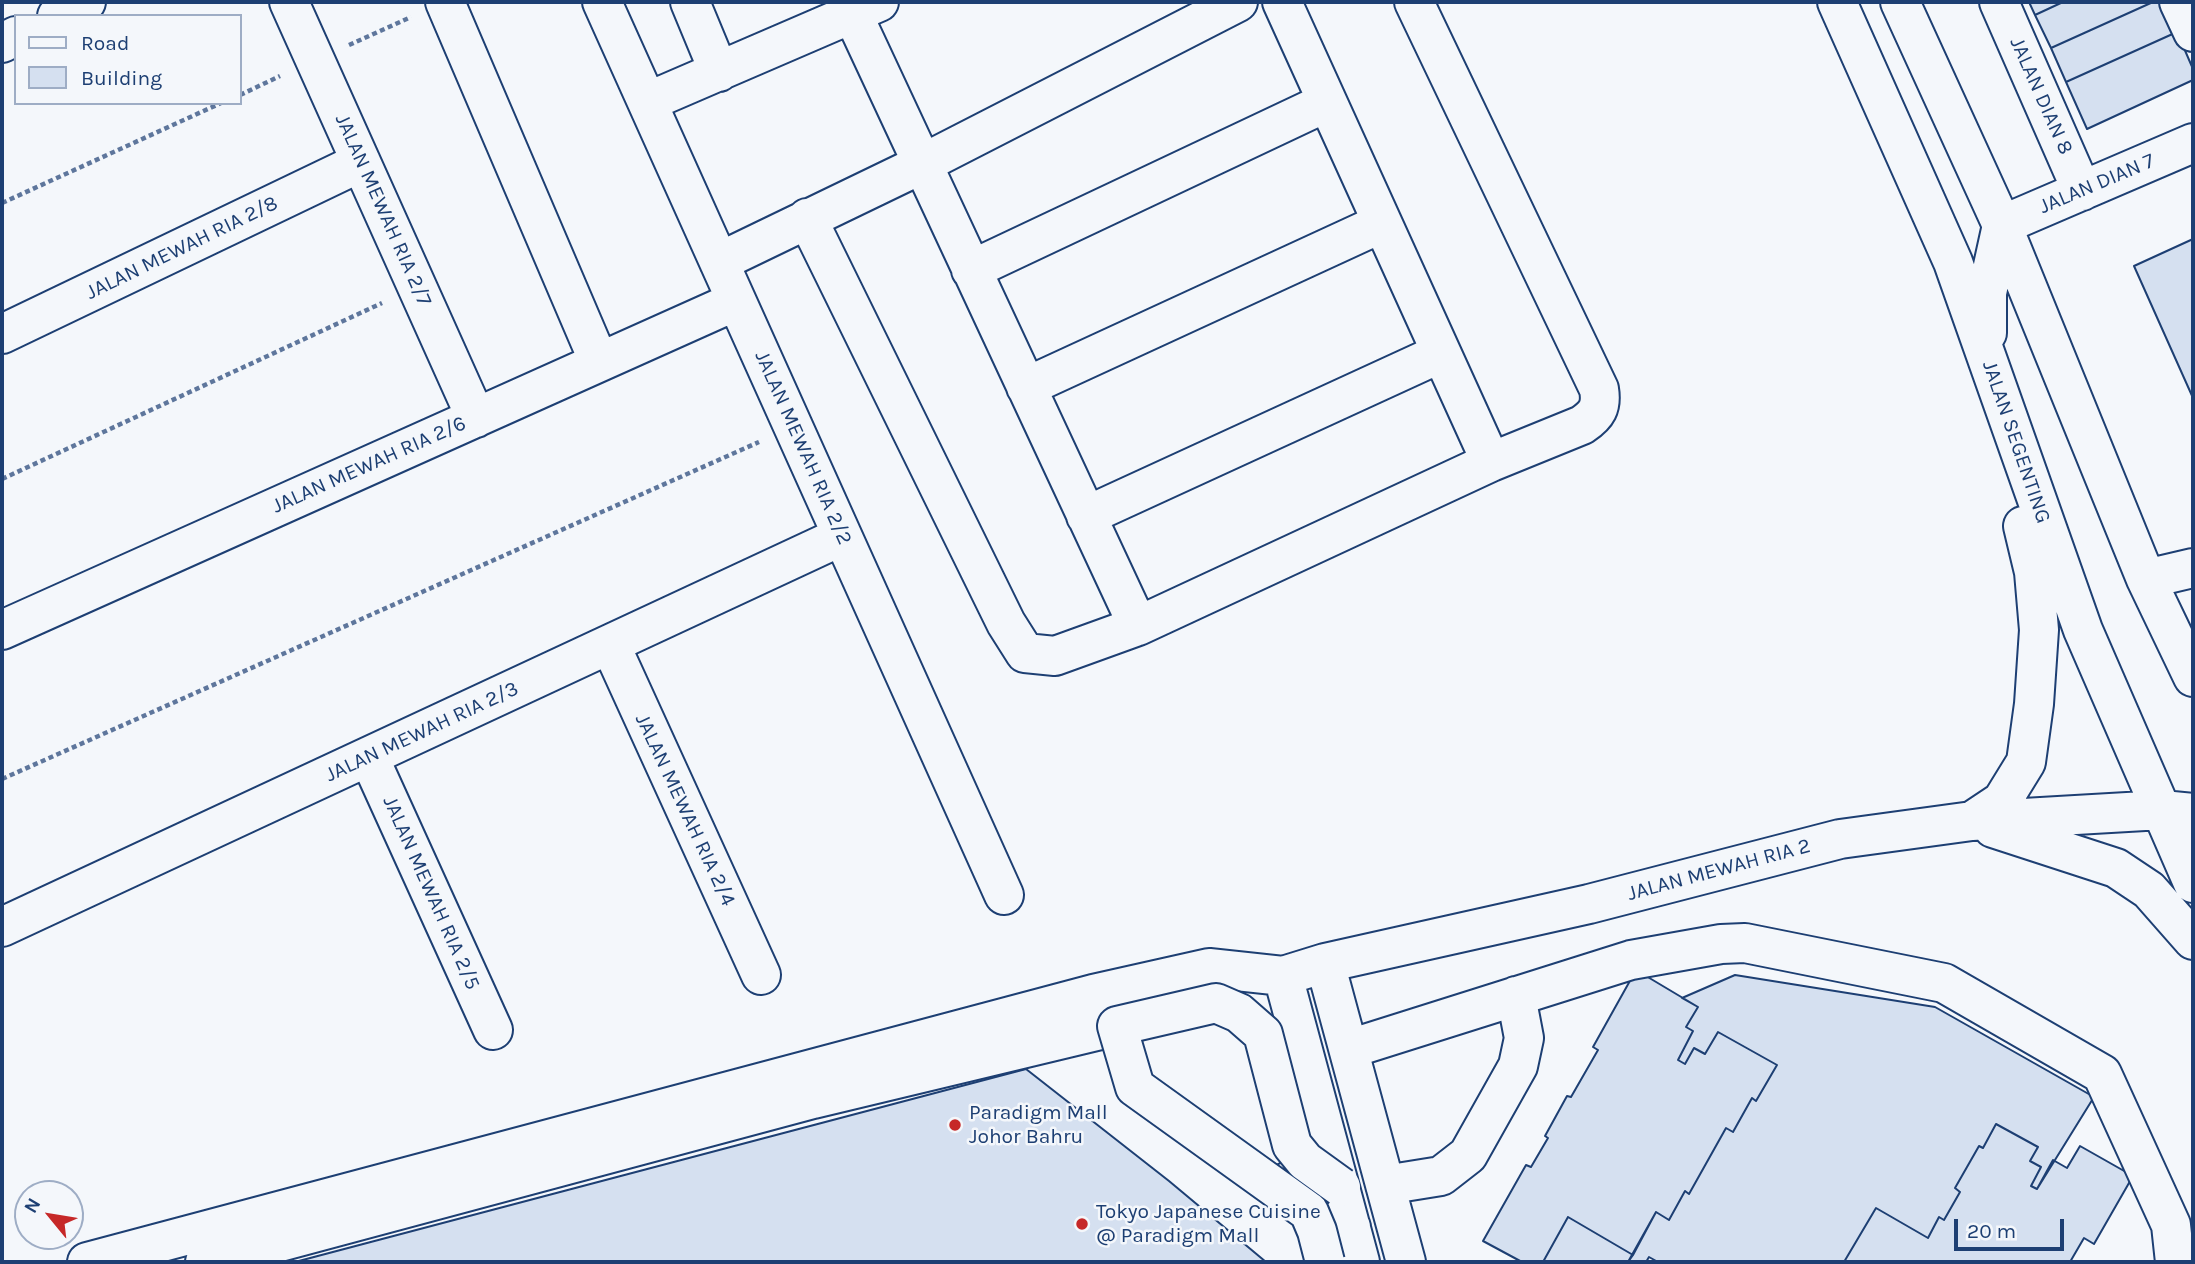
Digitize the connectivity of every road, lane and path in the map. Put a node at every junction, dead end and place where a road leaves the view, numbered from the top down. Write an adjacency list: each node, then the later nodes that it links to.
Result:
1 (86, 2): 14 (street)
2 (289, 2): 21 (street, JALAN MEWAH RIA 2/7)
3 (445, 2): 34 (street)
4 (602, 2): 17 (street, JALAN MEWAH RIA 2/2)
5 (690, 2): 16 (street)
6 (1238, 2): 22 (street)
7 (1282, 2): 18 (street)
8 (1414, 2): 40 (street)
9 (1837, 2): 35 (street, JALAN SEGENTING)
10 (1900, 2): 27 (street)
11 (1999, 2): 23 (street, JALAN DIAN 8)
12 (2179, 2): 15 (street)
13 (859, 6): 16 (street); 22 (street)
14 (61, 14)
15 (2193, 32)
16 (719, 72): 17 (street)
17 (647, 102): 28 (street, JALAN MEWAH RIA 2/2)
18 (1326, 102): 26 (street); 29 (street)
19 (217, 105): 24 (path)
20 (2193, 143): 23 (street, JALAN DIAN 7)
21 (361, 162): 30 (street, JALAN MEWAH RIA 2/7); 32 (street, JALAN MEWAH RIA 2/8)
22 (922, 164): 25 (street); 29 (street)
23 (2082, 191): 27 (street, JALAN DIAN 7)
24 (2, 203)
25 (807, 218): 28 (street); 46 (street)
26 (1382, 223): 33 (street); 36 (street)
27 (2002, 225): 35 (street); 45 (street)
28 (719, 262): 31 (street, JALAN MEWAH RIA 2/2)
29 (971, 270): 36 (street)
30 (417, 286): 38 (street, JALAN MEWAH RIA 2/7); 41 (path)
31 (736, 301): 34 (street, JALAN MEWAH RIA 2/6); 39 (street, JALAN MEWAH RIA 2/2)
32 (2, 334)
33 (1441, 353): 40 (street); 42 (street)
34 (600, 362): 38 (street, JALAN MEWAH RIA 2/6)
35 (1992, 372): 37 (street, JALAN SEGENTING)
36 (1026, 387): 42 (street)
37 (2002, 408): 53 (street, JALAN SEGENTING); 54 (street)
38 (476, 418): 47 (street, JALAN MEWAH RIA 2/6)
39 (793, 427): 43 (street, JALAN MEWAH RIA 2/2); 51 (path)
40 (1491, 462): 46 (street)
41 (2, 479)
42 (1086, 516): 46 (street)
43 (842, 536): 48 (street, JALAN MEWAH RIA 2/3); 56 (street, JALAN MEWAH RIA 2/2)
44 (2193, 568): 45 (street)
45 (2146, 579): 49 (street)
46 (1138, 625)
47 (2, 630)
48 (610, 644): 50 (street, JALAN MEWAH RIA 2/3); 60 (street, JALAN MEWAH RIA 2/4)
49 (2193, 677)
50 (369, 757): 57 (street, JALAN MEWAH RIA 2/3); 65 (street, JALAN MEWAH RIA 2/5)
51 (2, 779)
52 (2193, 785): 53 (street)
53 (2177, 812): 54 (street, JALAN MEWAH RIA 2); 55 (street, JALAN SEGENTING)
54 (1972, 821): 58 (street); 59 (street, JALAN MEWAH RIA 2)
55 (2193, 883)
56 (1004, 895)
57 (2, 927)
58 (2193, 940)
59 (1325, 963): 61 (street, JALAN MEWAH RIA 2); 66 (street)
60 (761, 975)
61 (1283, 976): 62 (street); 68 (street)
62 (1123, 988): 69 (street); 70 (street)
63 (1516, 996): 66 (street); 67 (street); 74 (street)
64 (1117, 1026): 68 (street, bridge); 71 (street); 72 (street, bridge)
65 (493, 1030)
66 (1349, 1049): 67 (street)
67 (1385, 1185): 73 (street)
68 (1341, 1187): 69 (street)
69 (1355, 1245)
70 (87, 1262)
71 (205, 1262)
72 (1325, 1262)
73 (1406, 1262)
74 (2175, 1262)

